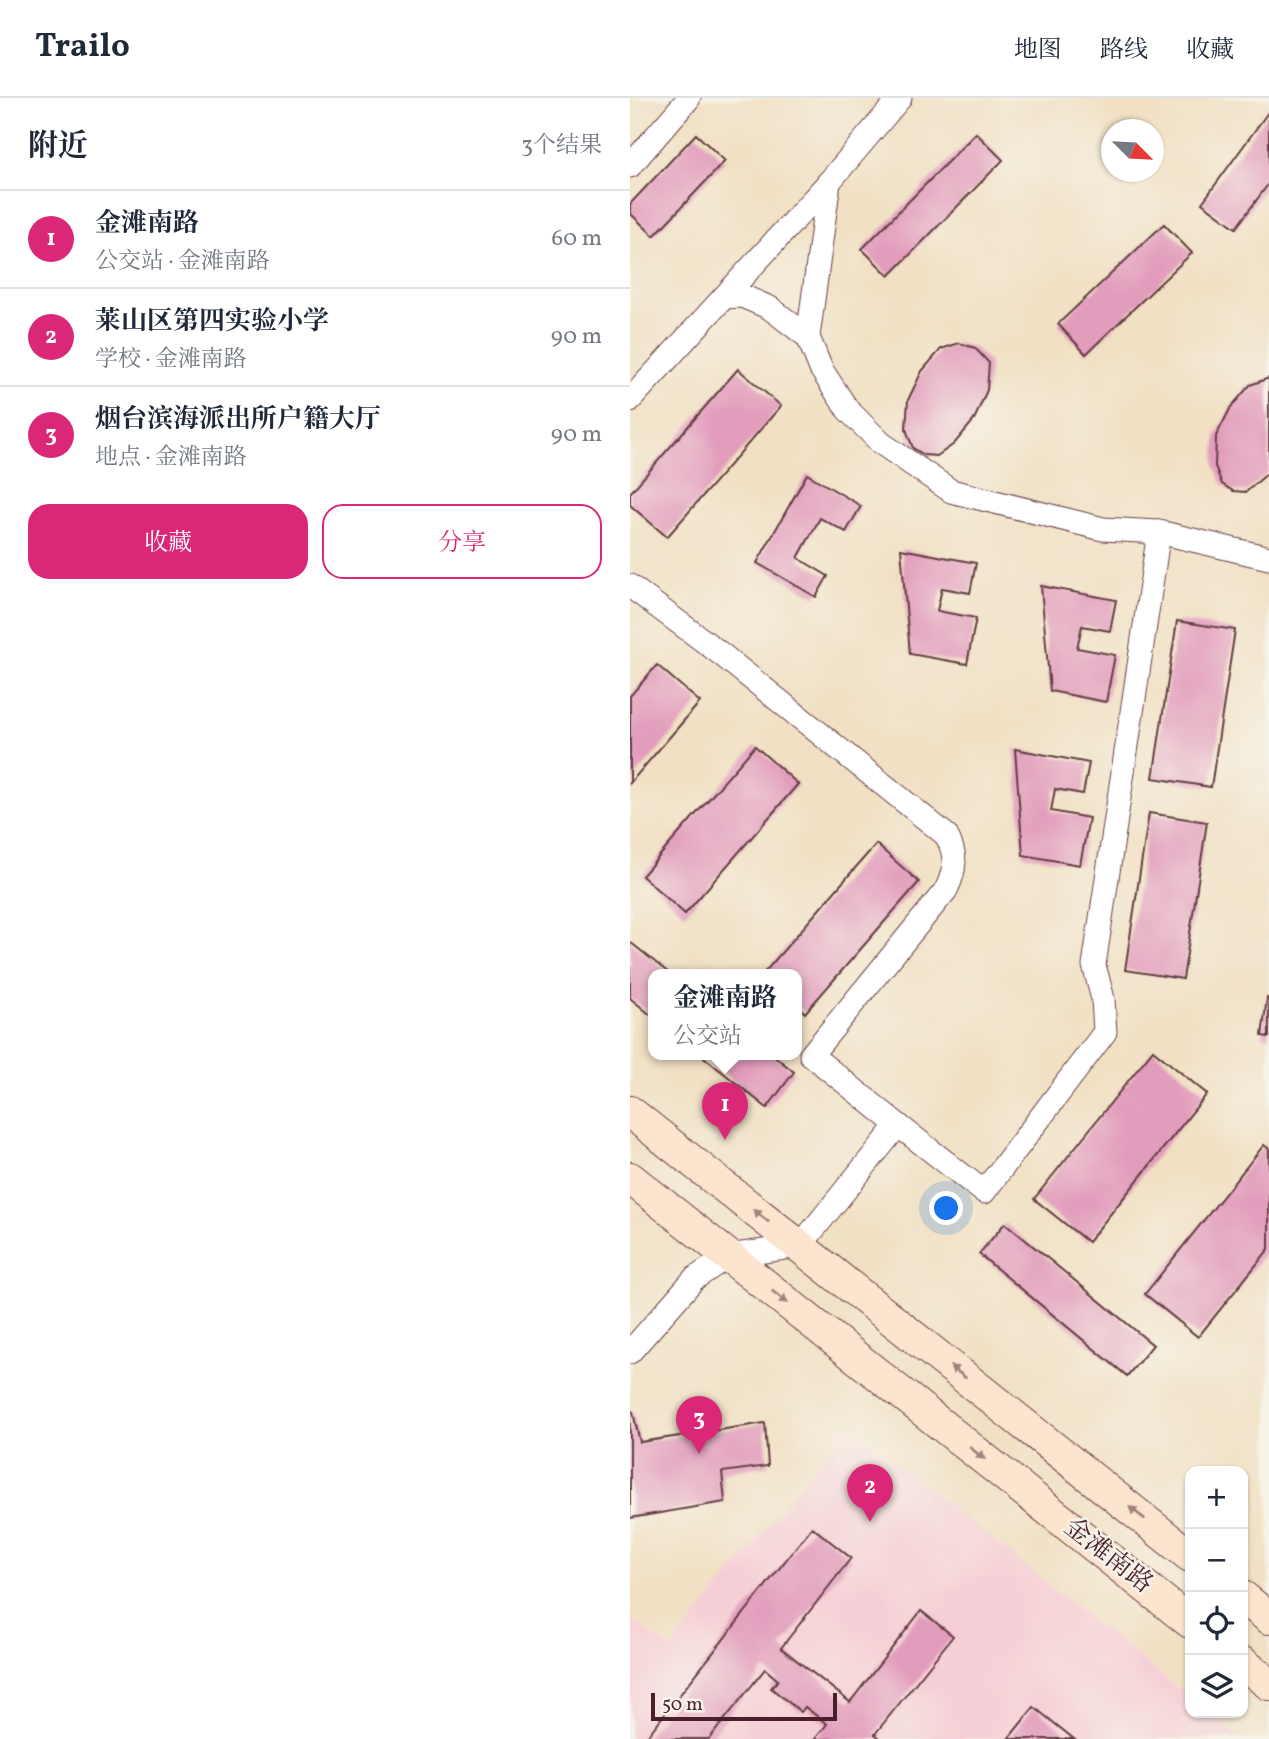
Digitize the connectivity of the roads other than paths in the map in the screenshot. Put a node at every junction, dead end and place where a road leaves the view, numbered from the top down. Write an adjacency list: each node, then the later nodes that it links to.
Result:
1 (689, 98): 3 (street)
2 (900, 98): 4 (street)
3 (630, 166)
4 (829, 182): 5 (street); 6 (street)
5 (725, 297): 6 (street); 7 (street)
6 (808, 337): 8 (street)
7 (630, 400)
8 (1159, 531): 9 (street); 12 (street)
9 (1269, 558)
10 (630, 586): 12 (street)
11 (630, 1112): 14 (street, 金滩南路, one-way to 11)
12 (898, 1125): 14 (street)
13 (630, 1178): 15 (street, 金滩南路)
14 (800, 1246): 15 (street); 17 (street, 金滩南路, one-way to 14)
15 (729, 1256): 16 (street); 19 (street, 金滩南路, one-way to 19)
16 (630, 1353)
17 (1185, 1552)
18 (1248, 1601): 20 (street)
19 (1185, 1618)
20 (1269, 1618)
21 (1248, 1667): 22 (street)
22 (1269, 1684)

